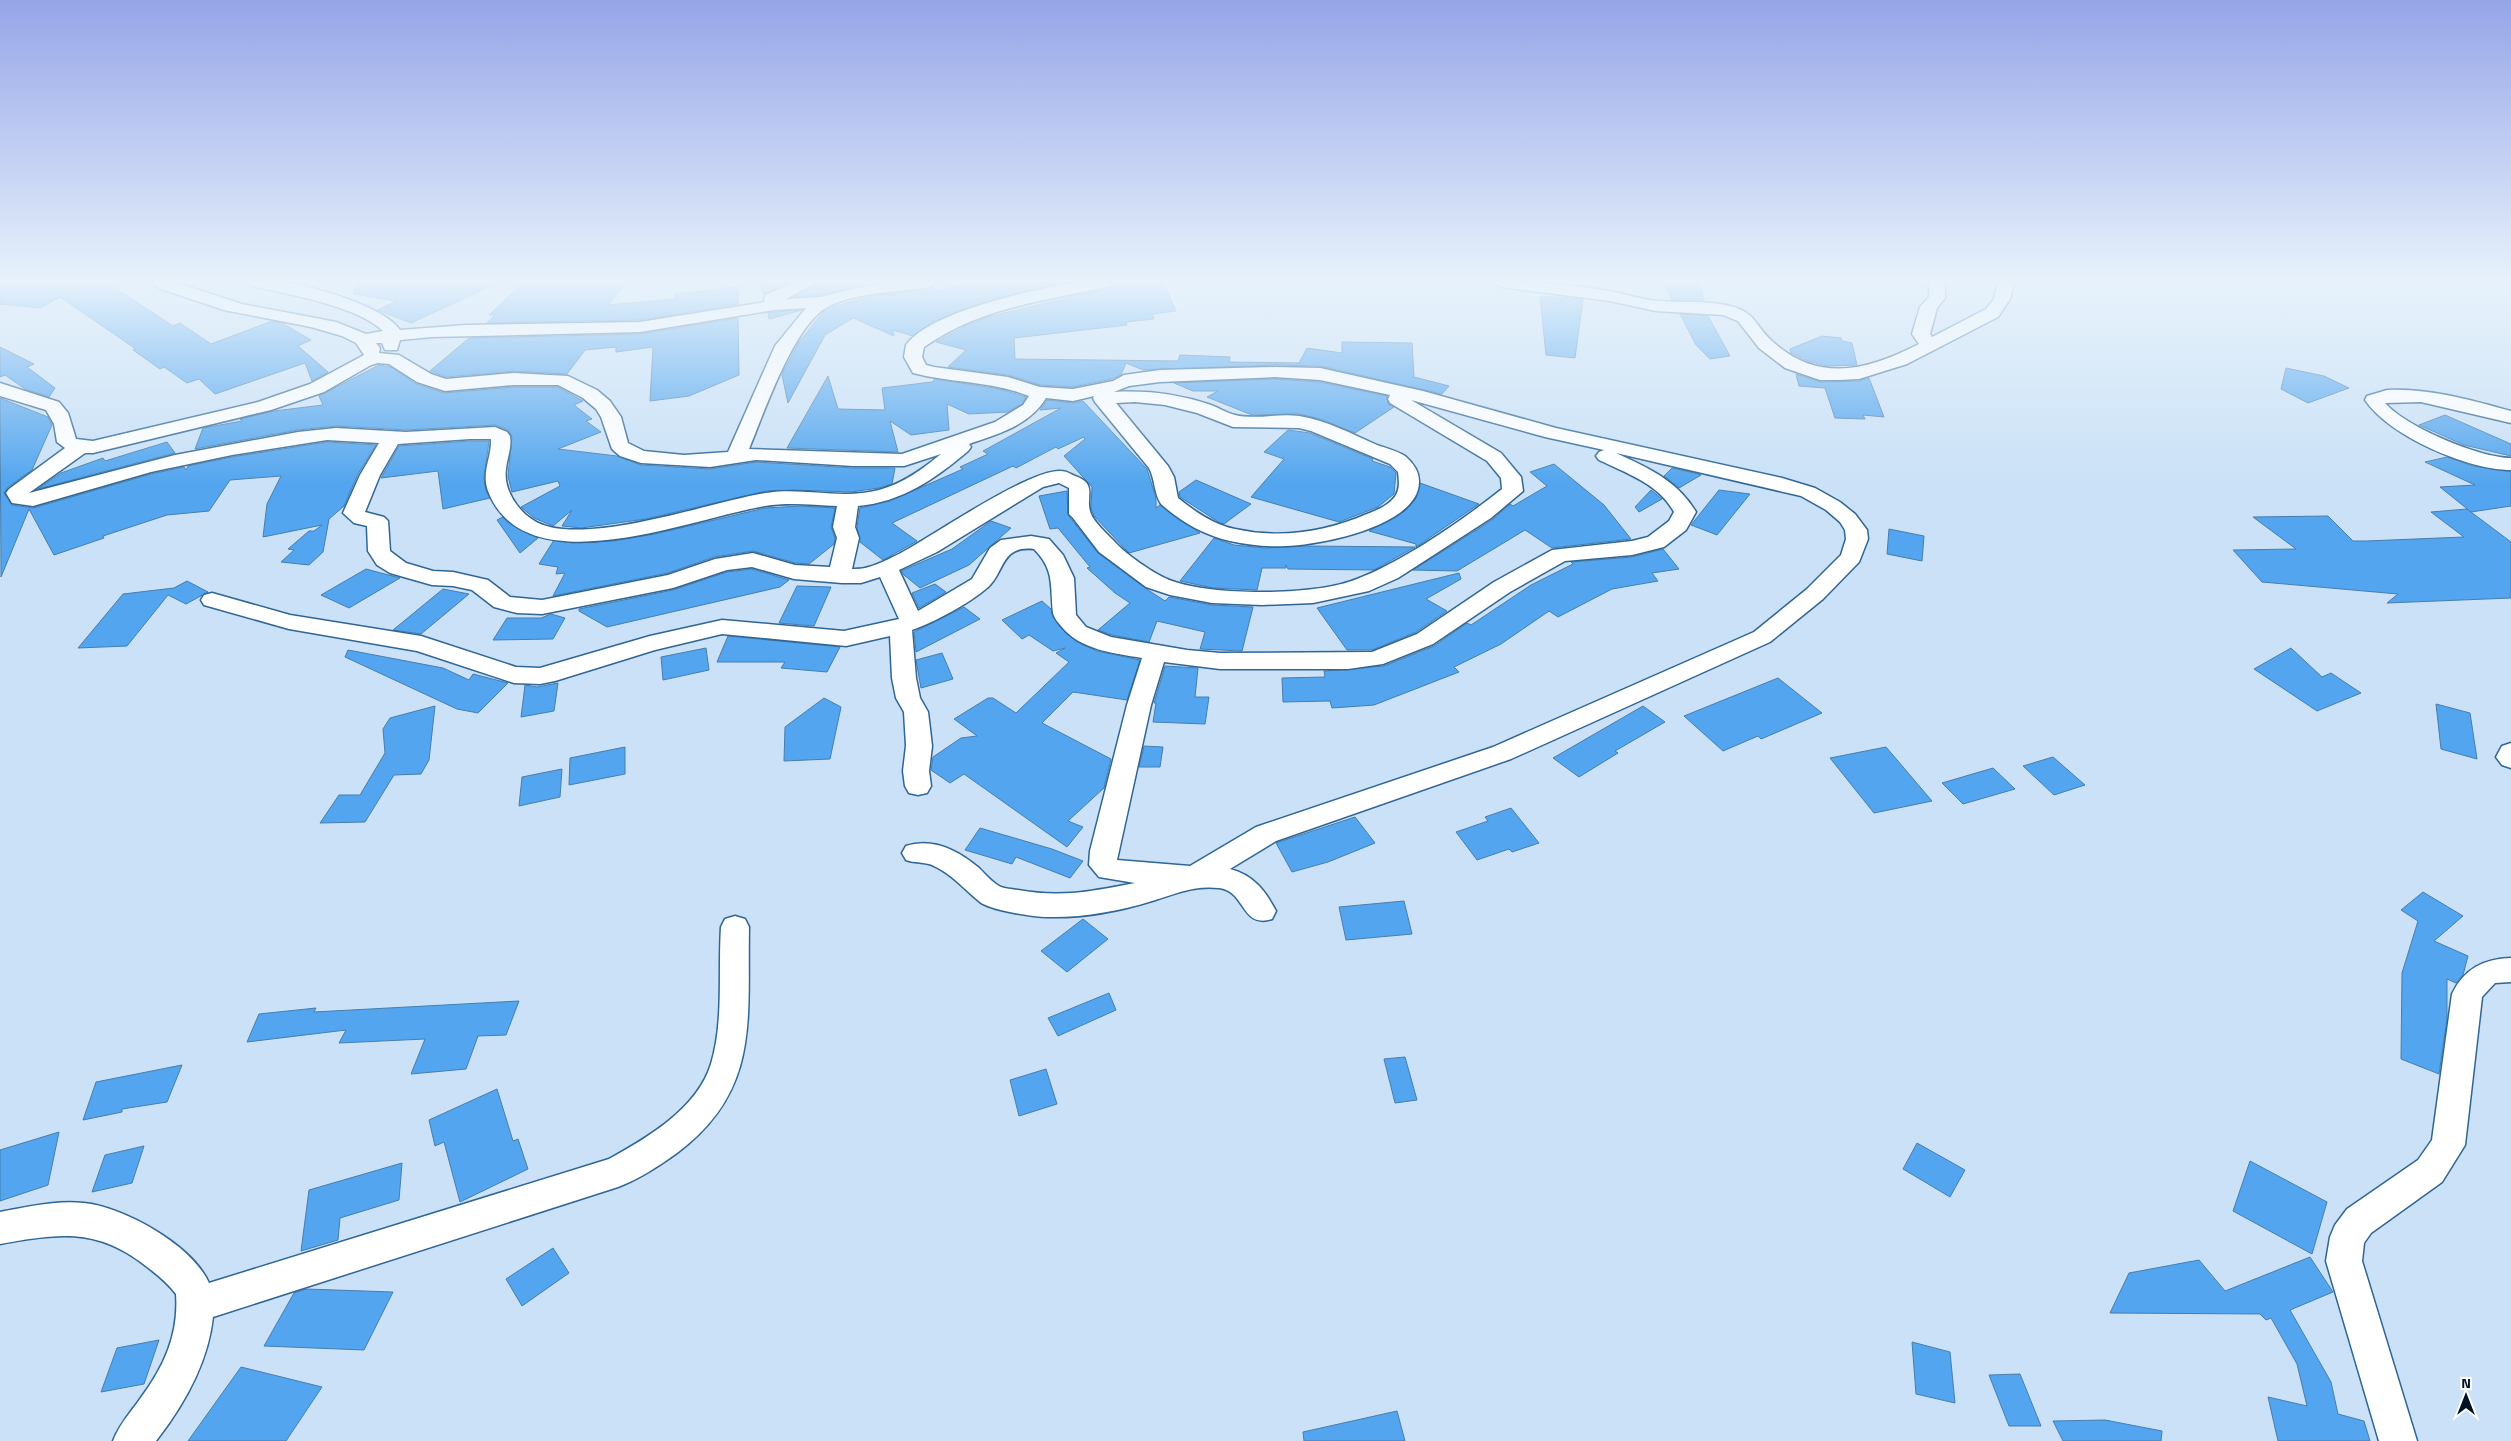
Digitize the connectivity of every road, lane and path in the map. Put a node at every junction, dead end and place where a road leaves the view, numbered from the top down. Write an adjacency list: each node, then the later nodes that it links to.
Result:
1 (370, 349): 8 (street)
2 (389, 349): 7 (street)
3 (783, 349): 19 (street)
4 (915, 349): 11 (street)
5 (1772, 349): 6 (street)
6 (1921, 349)
7 (387, 358): 8 (street); 19 (street)
8 (366, 360): 18 (street)
9 (1370, 386): 12 (street); 15 (street); 22 (street)
10 (0, 389): 18 (street)
11 (1037, 392): 12 (street); 16 (street)
12 (1073, 395): 13 (street)
13 (1102, 398): 13 (street)
14 (2511, 417): 20 (street)
15 (1552, 433): 26 (street); 31 (street)
16 (975, 436): 19 (street); 21 (street)
17 (392, 438): 18 (street); 21 (street); 23 (street)
18 (80, 447)
19 (736, 456)
20 (2511, 464)
21 (850, 500): 23 (street)
22 (887, 568): 23 (street); 25 (street)
23 (842, 576)
24 (212, 600): 25 (street)
25 (906, 625): 26 (street); 29 (street)
26 (1156, 654): 31 (street)
27 (2511, 752): 28 (street)
28 (2511, 759)
29 (918, 786)
30 (916, 852): 31 (street)
31 (1196, 875): 32 (street)
32 (1262, 911)
33 (734, 928): 36 (street)
34 (2511, 970): 38 (street)
35 (0, 1228): 36 (street)
36 (195, 1305): 37 (street)
37 (127, 1440)
38 (2398, 1441)

